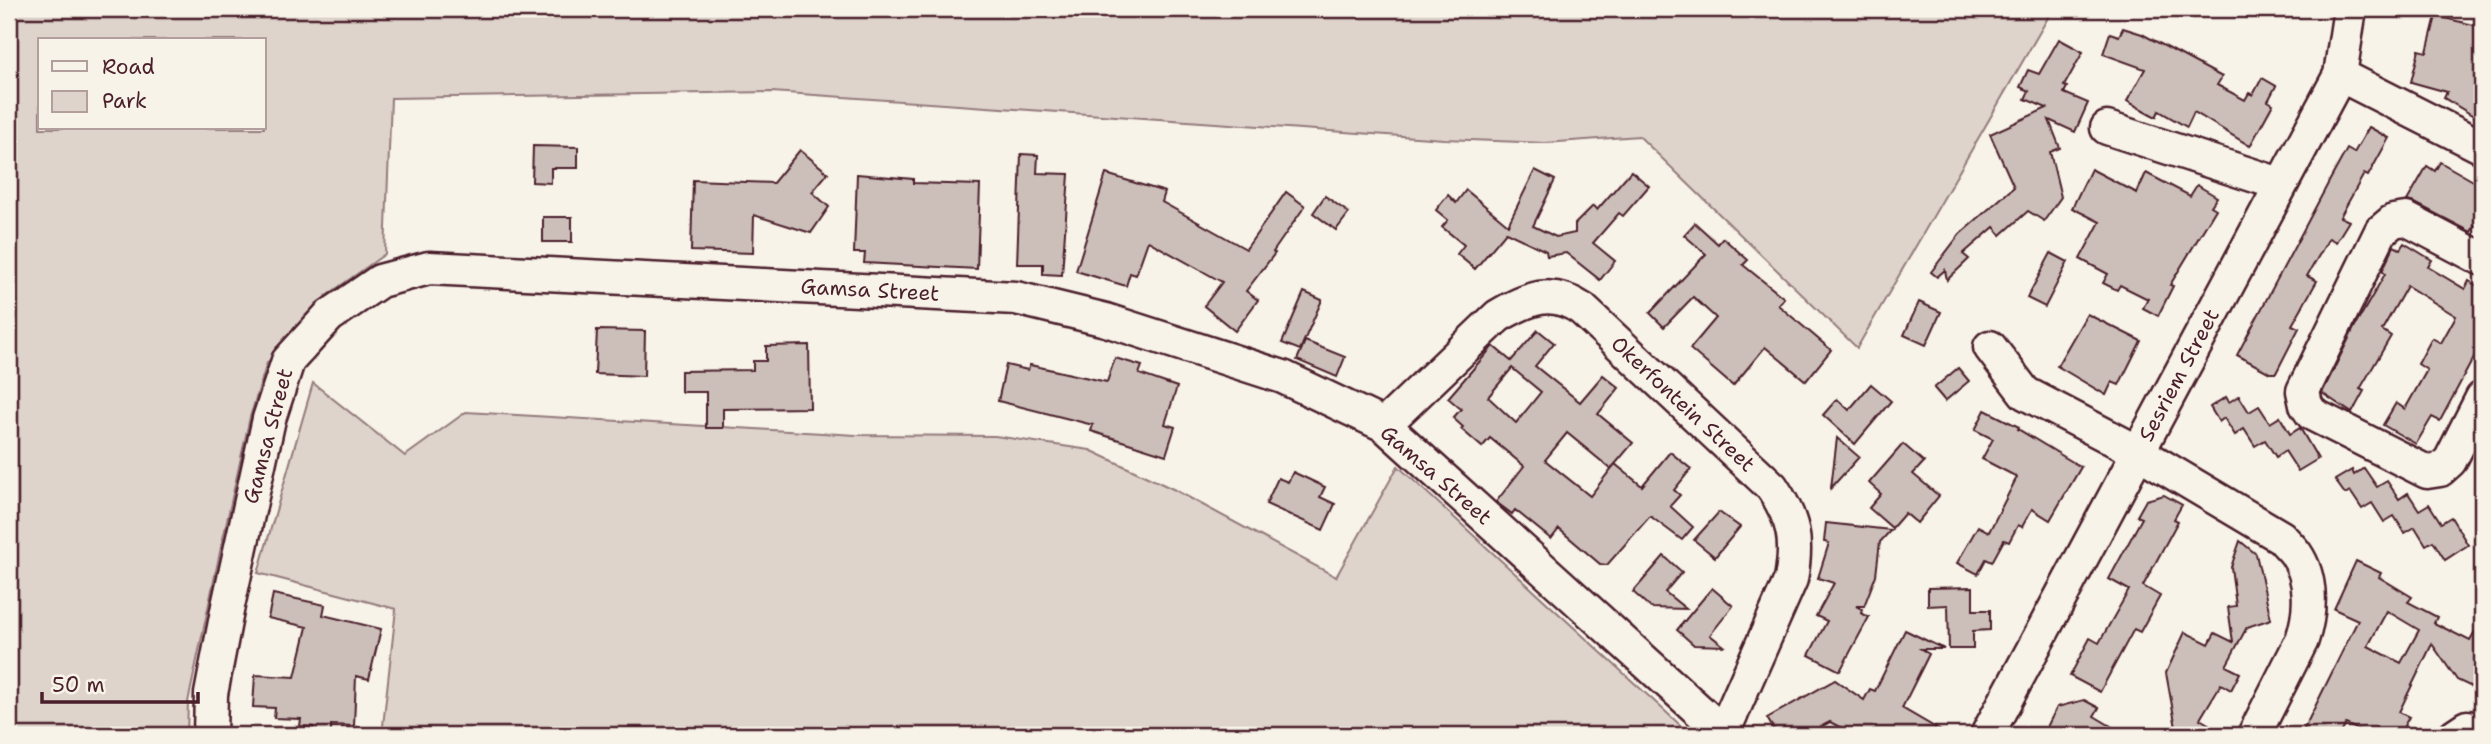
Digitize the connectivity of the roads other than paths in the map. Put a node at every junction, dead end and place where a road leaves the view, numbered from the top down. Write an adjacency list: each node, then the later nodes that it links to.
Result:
1 (2350, 9): 2 (street, Sesriem Street)
2 (2340, 75): 4 (street); 5 (street, Sesriem Street)
3 (2107, 128): 5 (street)
4 (2482, 147)
5 (2280, 184): 10 (street, Sesriem Street)
6 (2482, 259): 8 (street)
7 (1990, 347): 10 (street)
8 (2482, 398)
9 (1384, 425): 12 (street, Gamsa Street); 12 (street, Okerfontein Street); 13 (street, Gamsa Street)
10 (2138, 452): 14 (street, Sesriem Street); 15 (street)
11 (2482, 730): 16 (street)
12 (1724, 734)
13 (210, 735)
14 (1987, 735)
15 (2253, 735)
16 (2455, 735)

